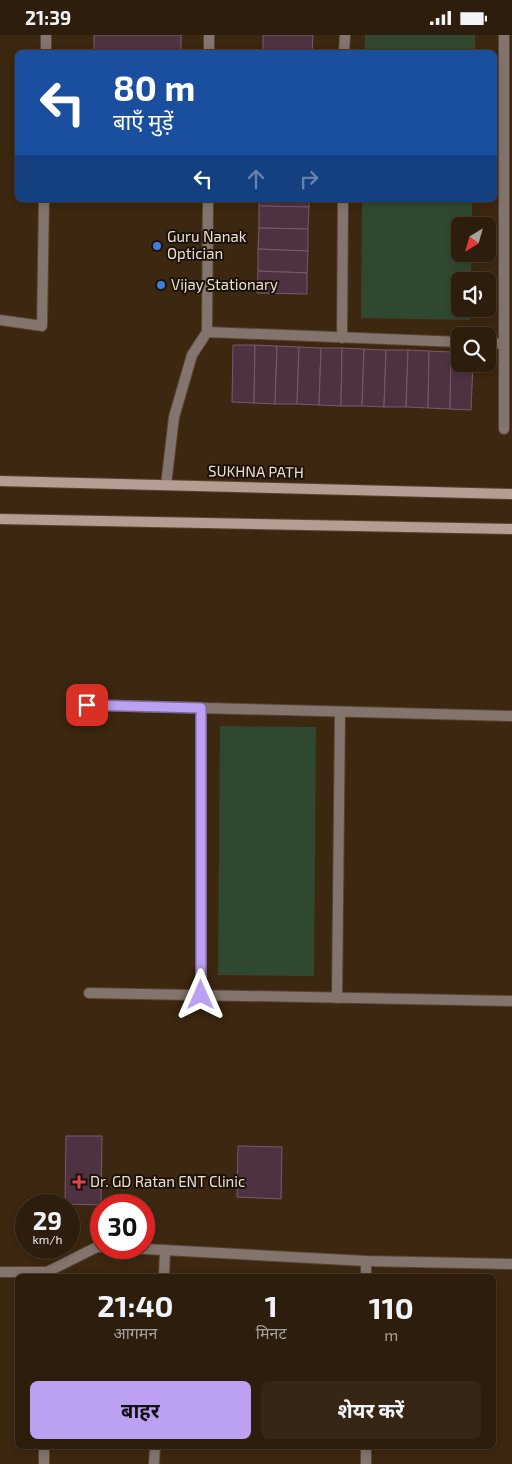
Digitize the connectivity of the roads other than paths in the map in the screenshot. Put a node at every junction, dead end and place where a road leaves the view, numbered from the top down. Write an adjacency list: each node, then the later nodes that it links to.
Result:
1 (46, 35): 5 (street)
2 (209, 35): 6 (street)
3 (345, 35): 7 (street)
4 (504, 35): 16 (street)
5 (46, 50)
6 (209, 50)
7 (344, 50)
8 (44, 202): 11 (street)
9 (208, 202): 12 (street)
10 (343, 202): 13 (street)
11 (0, 320)
12 (207, 332): 13 (street); 19 (street)
13 (342, 338): 14 (street)
14 (451, 342)
15 (496, 344): 16 (street)
16 (504, 344): 17 (street)
17 (504, 429)
18 (0, 481): 19 (main road, SUKHNA PATH)
19 (166, 485): 20 (main road, SUKHNA PATH)
20 (512, 494)
21 (0, 519): 22 (main road)
22 (512, 529)
23 (87, 705): 24 (street)
24 (201, 708): 25 (street); 28 (street)
25 (340, 712): 26 (street); 29 (street)
26 (512, 716)
27 (89, 993): 28 (street)
28 (201, 995): 29 (street)
29 (337, 998): 30 (street)
30 (512, 1001)
31 (155, 1249): 32 (street)
32 (165, 1250): 34 (street); 38 (street)
33 (90, 1251): 37 (street)
34 (366, 1261): 35 (street); 39 (street)
35 (512, 1264)
36 (0, 1272): 37 (street)
37 (47, 1274)
38 (164, 1274)
39 (366, 1274)
40 (44, 1449): 43 (street)
41 (154, 1449): 44 (street)
42 (366, 1449): 45 (street)
43 (44, 1464)
44 (154, 1464)
45 (366, 1464)

